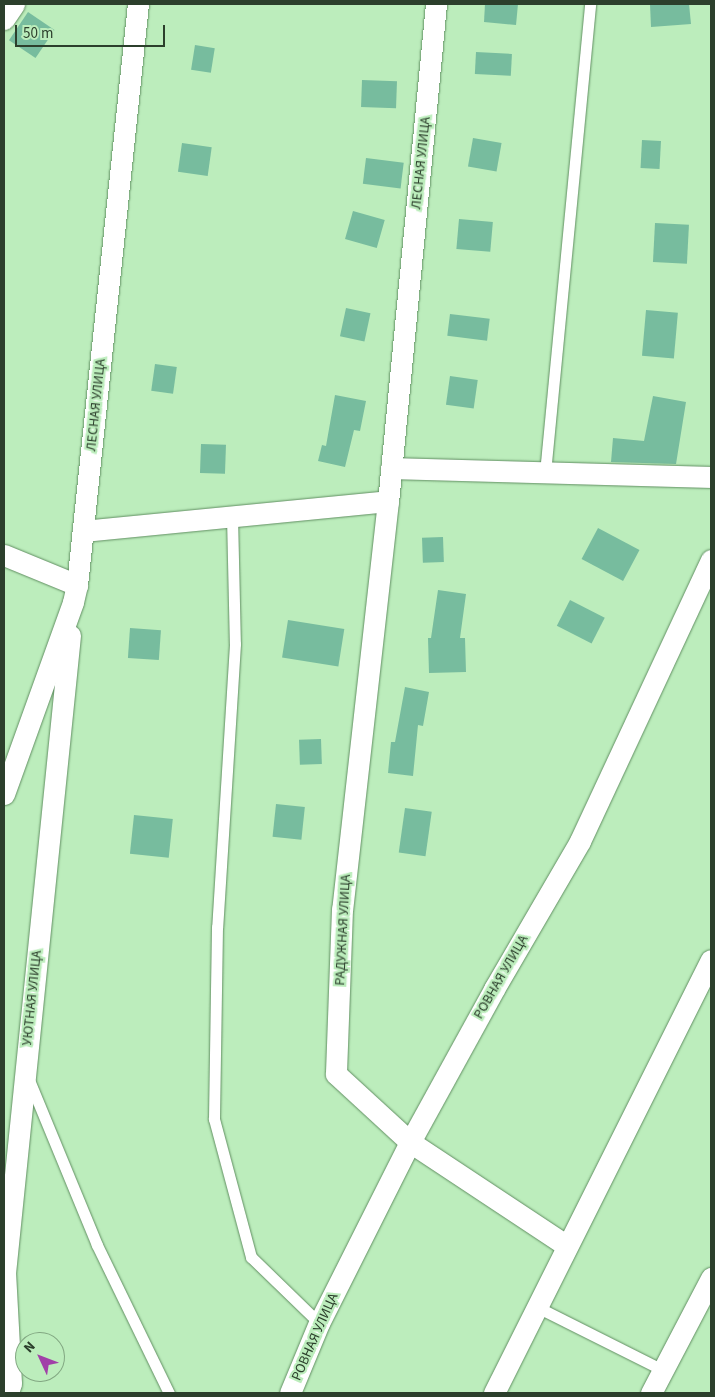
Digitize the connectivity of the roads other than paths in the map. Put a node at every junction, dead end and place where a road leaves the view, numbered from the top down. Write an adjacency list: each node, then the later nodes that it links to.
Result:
1 (14, 4): 5 (street)
2 (138, 4): 11 (street, ЛЕСНАЯ УЛИЦА)
3 (436, 4): 6 (street, ЛЕСНАЯ УЛИЦА)
4 (590, 4): 7 (lane)
5 (4, 19)
6 (391, 468): 7 (street); 9 (street, ЛЕСНАЯ УЛИЦА)
7 (545, 473): 8 (street)
8 (711, 477)
9 (388, 500): 10 (street); 18 (street, РАДУЖНАЯ УЛИЦА)
10 (232, 516): 11 (street); 22 (lane)
11 (83, 531): 14 (street, ЛЕСНАЯ УЛИЦА)
12 (4, 556): 14 (street)
13 (711, 560): 18 (street, РОВНАЯ УЛИЦА)
14 (75, 594): 15 (street, ЛЕСНАЯ УЛИЦА); 17 (street, УЮТНАЯ УЛИЦА)
15 (4, 794)
16 (711, 960): 19 (street)
17 (25, 1071): 24 (street, УЮТНАЯ УЛИЦА); 25 (lane)
18 (410, 1142): 19 (street, РАДУЖНАЯ УЛИЦА); 22 (street, РОВНАЯ УЛИЦА)
19 (567, 1246): 21 (street)
20 (711, 1278): 23 (street)
21 (537, 1307): 23 (lane); 27 (street)
22 (320, 1323): 26 (street, РОВНАЯ УЛИЦА)
23 (663, 1370): 28 (street)
24 (8, 1393)
25 (170, 1393)
26 (290, 1393)
27 (494, 1393)
28 (651, 1393)

